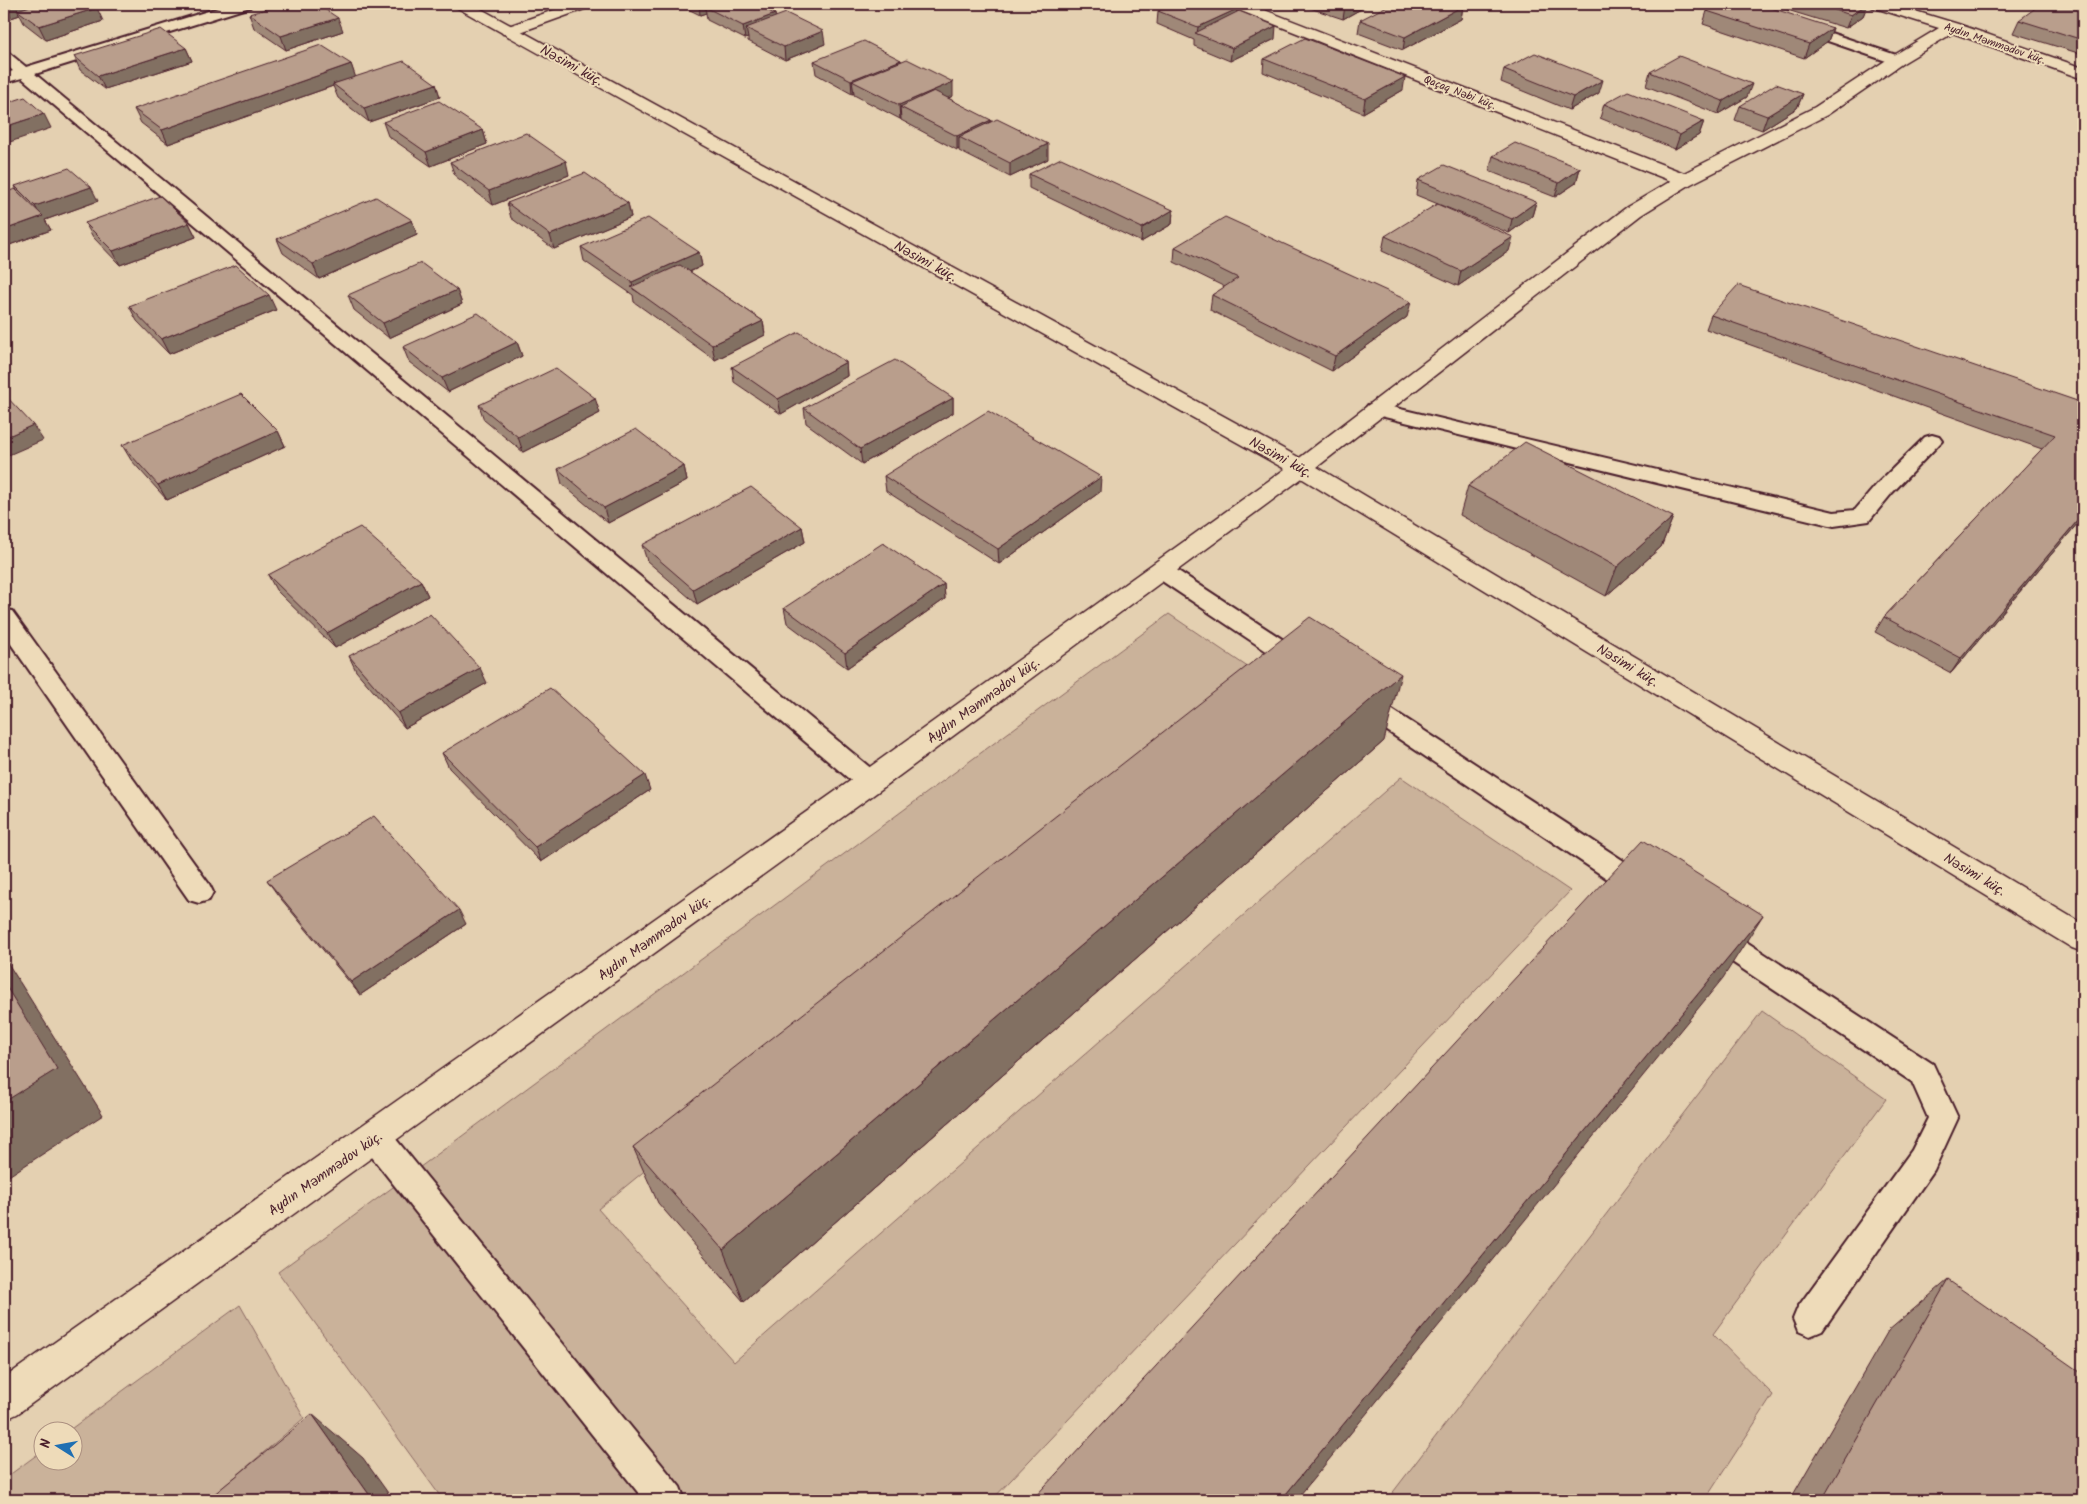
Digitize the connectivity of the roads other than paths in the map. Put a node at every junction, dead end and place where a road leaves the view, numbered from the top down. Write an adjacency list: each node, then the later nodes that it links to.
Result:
1 (245, 4): 11 (lane)
2 (461, 4): 8 (street, Nəsimi küç.)
3 (585, 4): 8 (street)
4 (1236, 4): 14 (street, Qaçaq Nəbi küç.)
5 (1877, 4): 7 (street, Aydın Məmmədov küç.)
6 (1786, 21): 10 (lane)
7 (1952, 28): 10 (street, Aydın Məmmədov küç.); 12 (street, Aydın Məmmədov küç.)
8 (509, 31): 17 (street, Nəsimi küç.)
9 (4, 56): 11 (lane)
10 (1897, 60): 14 (street, Aydın Məmmədov küç.)
11 (24, 72): 13 (lane); 20 (lane)
12 (2083, 74)
13 (4, 79)
14 (1685, 180): 15 (street, Aydın Məmmədov küç.)
15 (1375, 409): 16 (lane); 17 (street, Aydın Məmmədov küç.)
16 (1932, 441)
17 (1301, 468): 18 (street, Aydın Məmmədov küç.); 24 (street, Nəsimi küç.)
18 (1161, 570): 20 (street, Aydın Məmmədov küç.); 22 (lane)
19 (4, 618): 21 (lane)
20 (870, 782): 25 (street, Aydın Məmmədov küç.)
21 (199, 892)
22 (1666, 904)
23 (1691, 920): 26 (lane)
24 (2083, 939)
25 (375, 1137): 27 (street, Aydın Məmmədov küç.); 28 (lane)
26 (1810, 1319)
27 (4, 1401)
28 (667, 1500)

